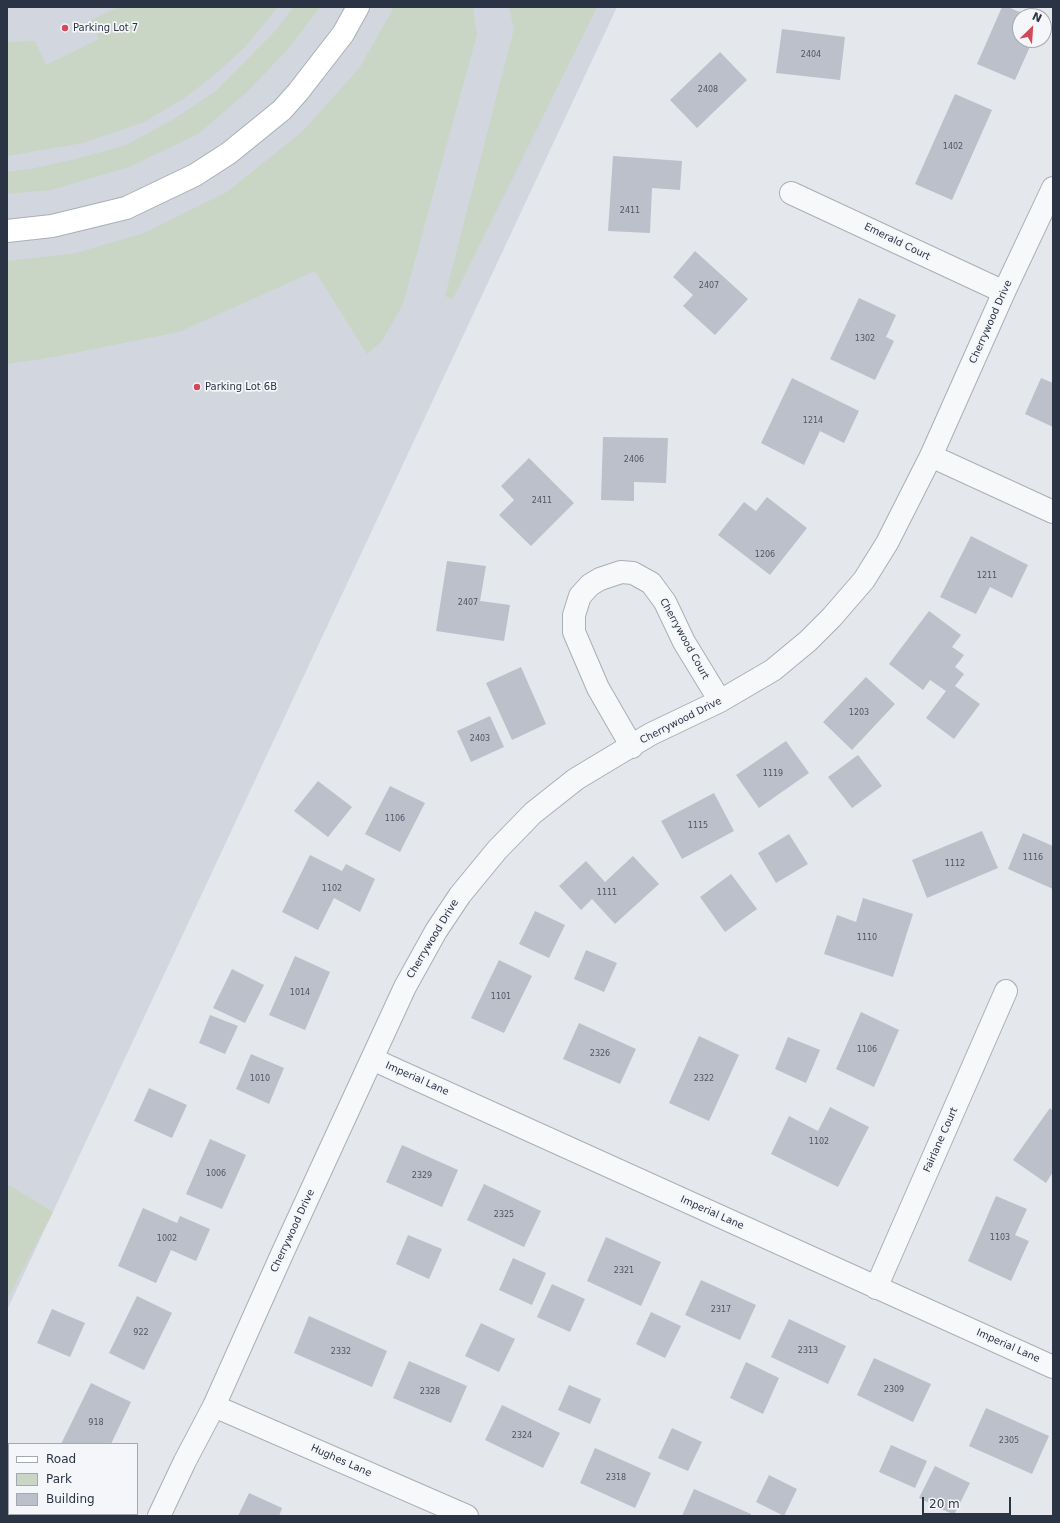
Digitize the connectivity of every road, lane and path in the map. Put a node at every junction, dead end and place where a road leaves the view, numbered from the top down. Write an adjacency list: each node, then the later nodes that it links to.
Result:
1 (358, 7): 4 (street)
2 (1053, 188): 5 (street, Cherrywood Drive)
3 (791, 193): 5 (street, Emerald Court)
4 (7, 231)
5 (1004, 292): 6 (street, Cherrywood Drive)
6 (931, 456): 7 (street); 8 (street, Cherrywood Drive)
7 (1053, 512)
8 (720, 701): 9 (street, Cherrywood Drive); 9 (street, Cherrywood Court)
9 (632, 747): 11 (street, Cherrywood Drive)
10 (1006, 991): 12 (street, Fairlane Court)
11 (372, 1059): 12 (street, Imperial Lane); 14 (street, Cherrywood Drive)
12 (876, 1288): 13 (street, Imperial Lane)
13 (1053, 1367)
14 (214, 1406): 15 (street, Cherrywood Drive); 16 (street, Hughes Lane)
15 (159, 1516)
16 (467, 1516)

